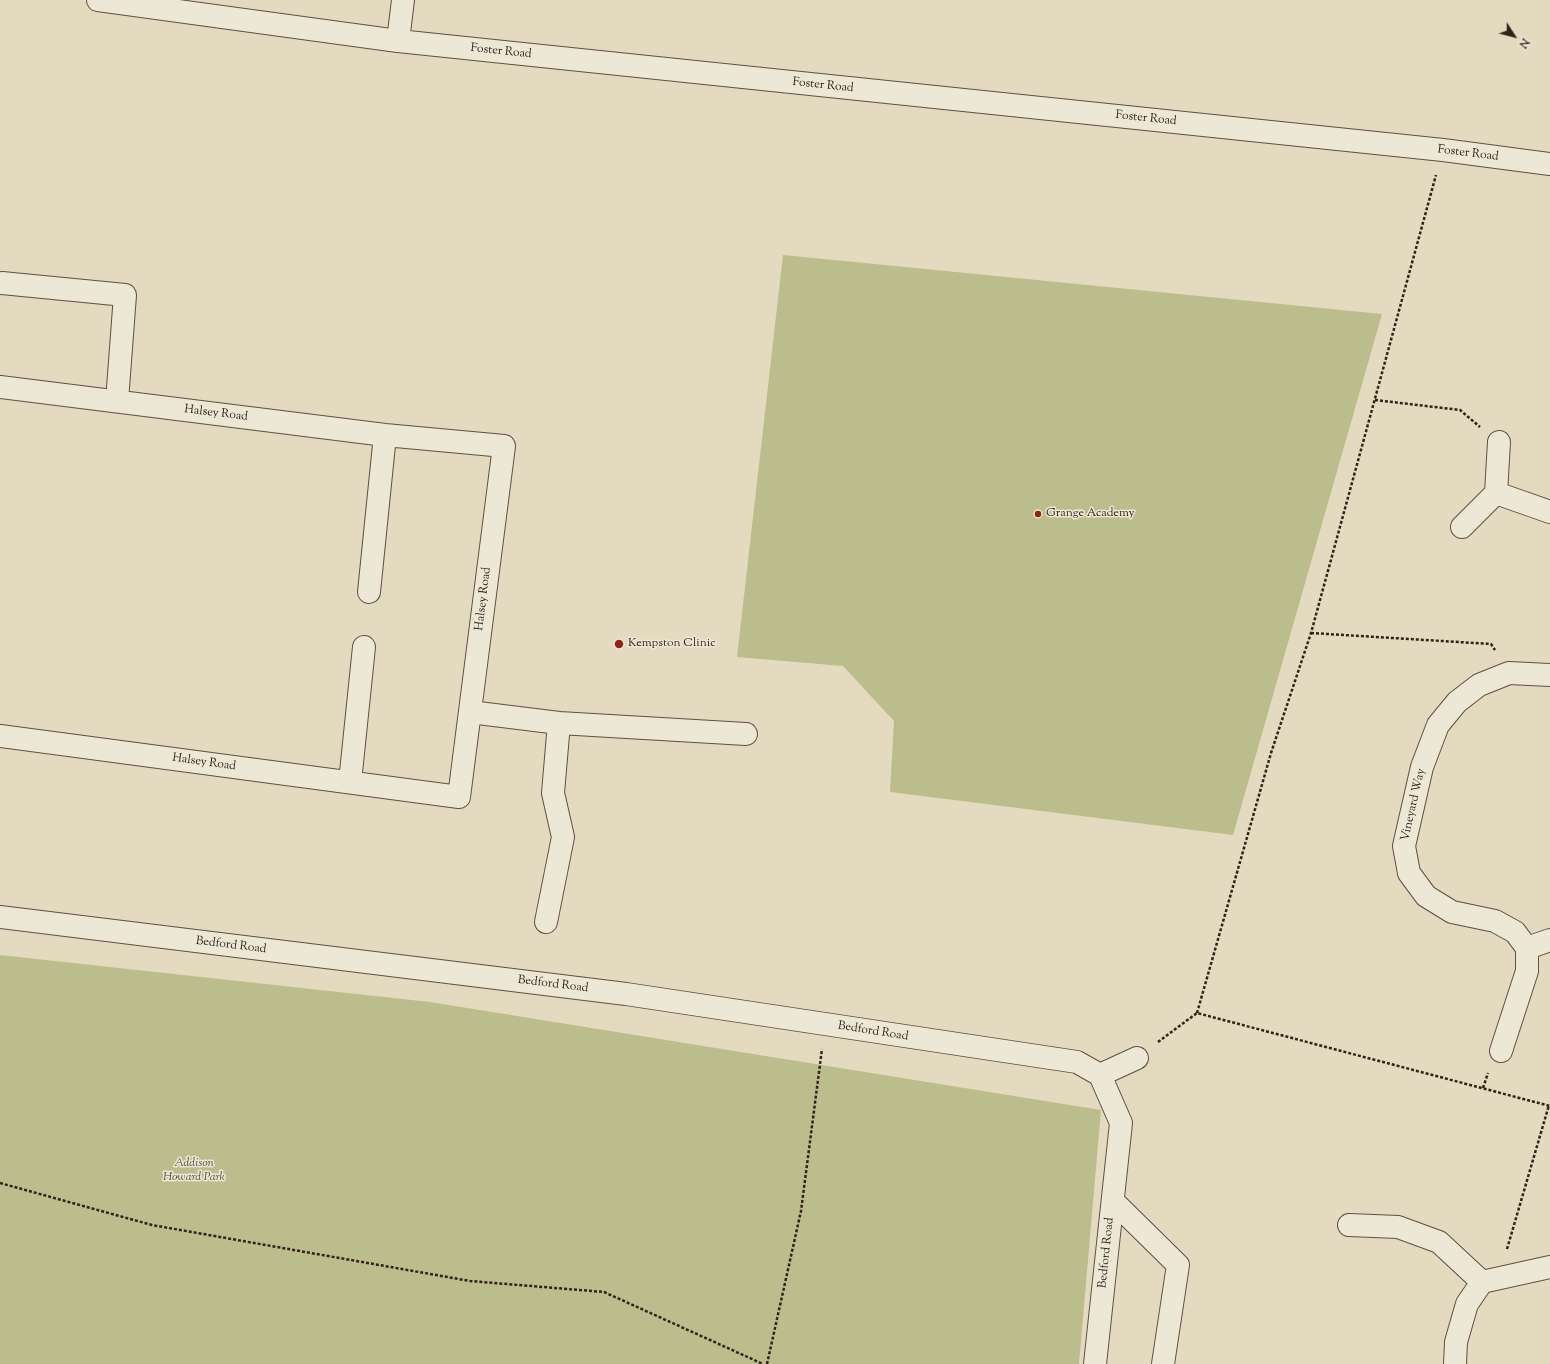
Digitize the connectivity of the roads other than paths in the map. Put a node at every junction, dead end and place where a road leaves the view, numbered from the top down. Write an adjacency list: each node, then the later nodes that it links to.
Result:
1 (98, 0): 3 (street, Foster Road)
2 (403, 0): 3 (street)
3 (398, 42): 4 (street, Foster Road)
4 (1550, 164)
5 (2, 283): 7 (street)
6 (0, 387): 7 (street, Halsey Road)
7 (117, 401): 8 (street, Halsey Road)
8 (385, 434): 13 (street); 16 (street, Halsey Road)
9 (1499, 442): 10 (street)
10 (1496, 493): 11 (street); 12 (street)
11 (1550, 512)
12 (1462, 527)
13 (369, 592)
14 (364, 647): 20 (street)
15 (1550, 675): 24 (street, Vineyard Way)
16 (470, 712): 17 (street); 20 (street, Halsey Road)
17 (559, 723): 18 (street); 22 (street)
18 (746, 734)
19 (0, 736): 20 (street, Halsey Road)
20 (350, 782)
21 (0, 917): 27 (street, Bedford Road)
22 (546, 922)
23 (1550, 940): 24 (street)
24 (1527, 948): 25 (street)
25 (1501, 1051)
26 (1137, 1058): 27 (street)
27 (1100, 1075): 28 (street, Bedford Road)
28 (1113, 1201): 32 (street, Bedford Road); 33 (street)
29 (1349, 1225): 31 (street)
30 (1550, 1267): 31 (street)
31 (1482, 1282): 34 (street)
32 (1095, 1364)
33 (1163, 1364)
34 (1455, 1364)

